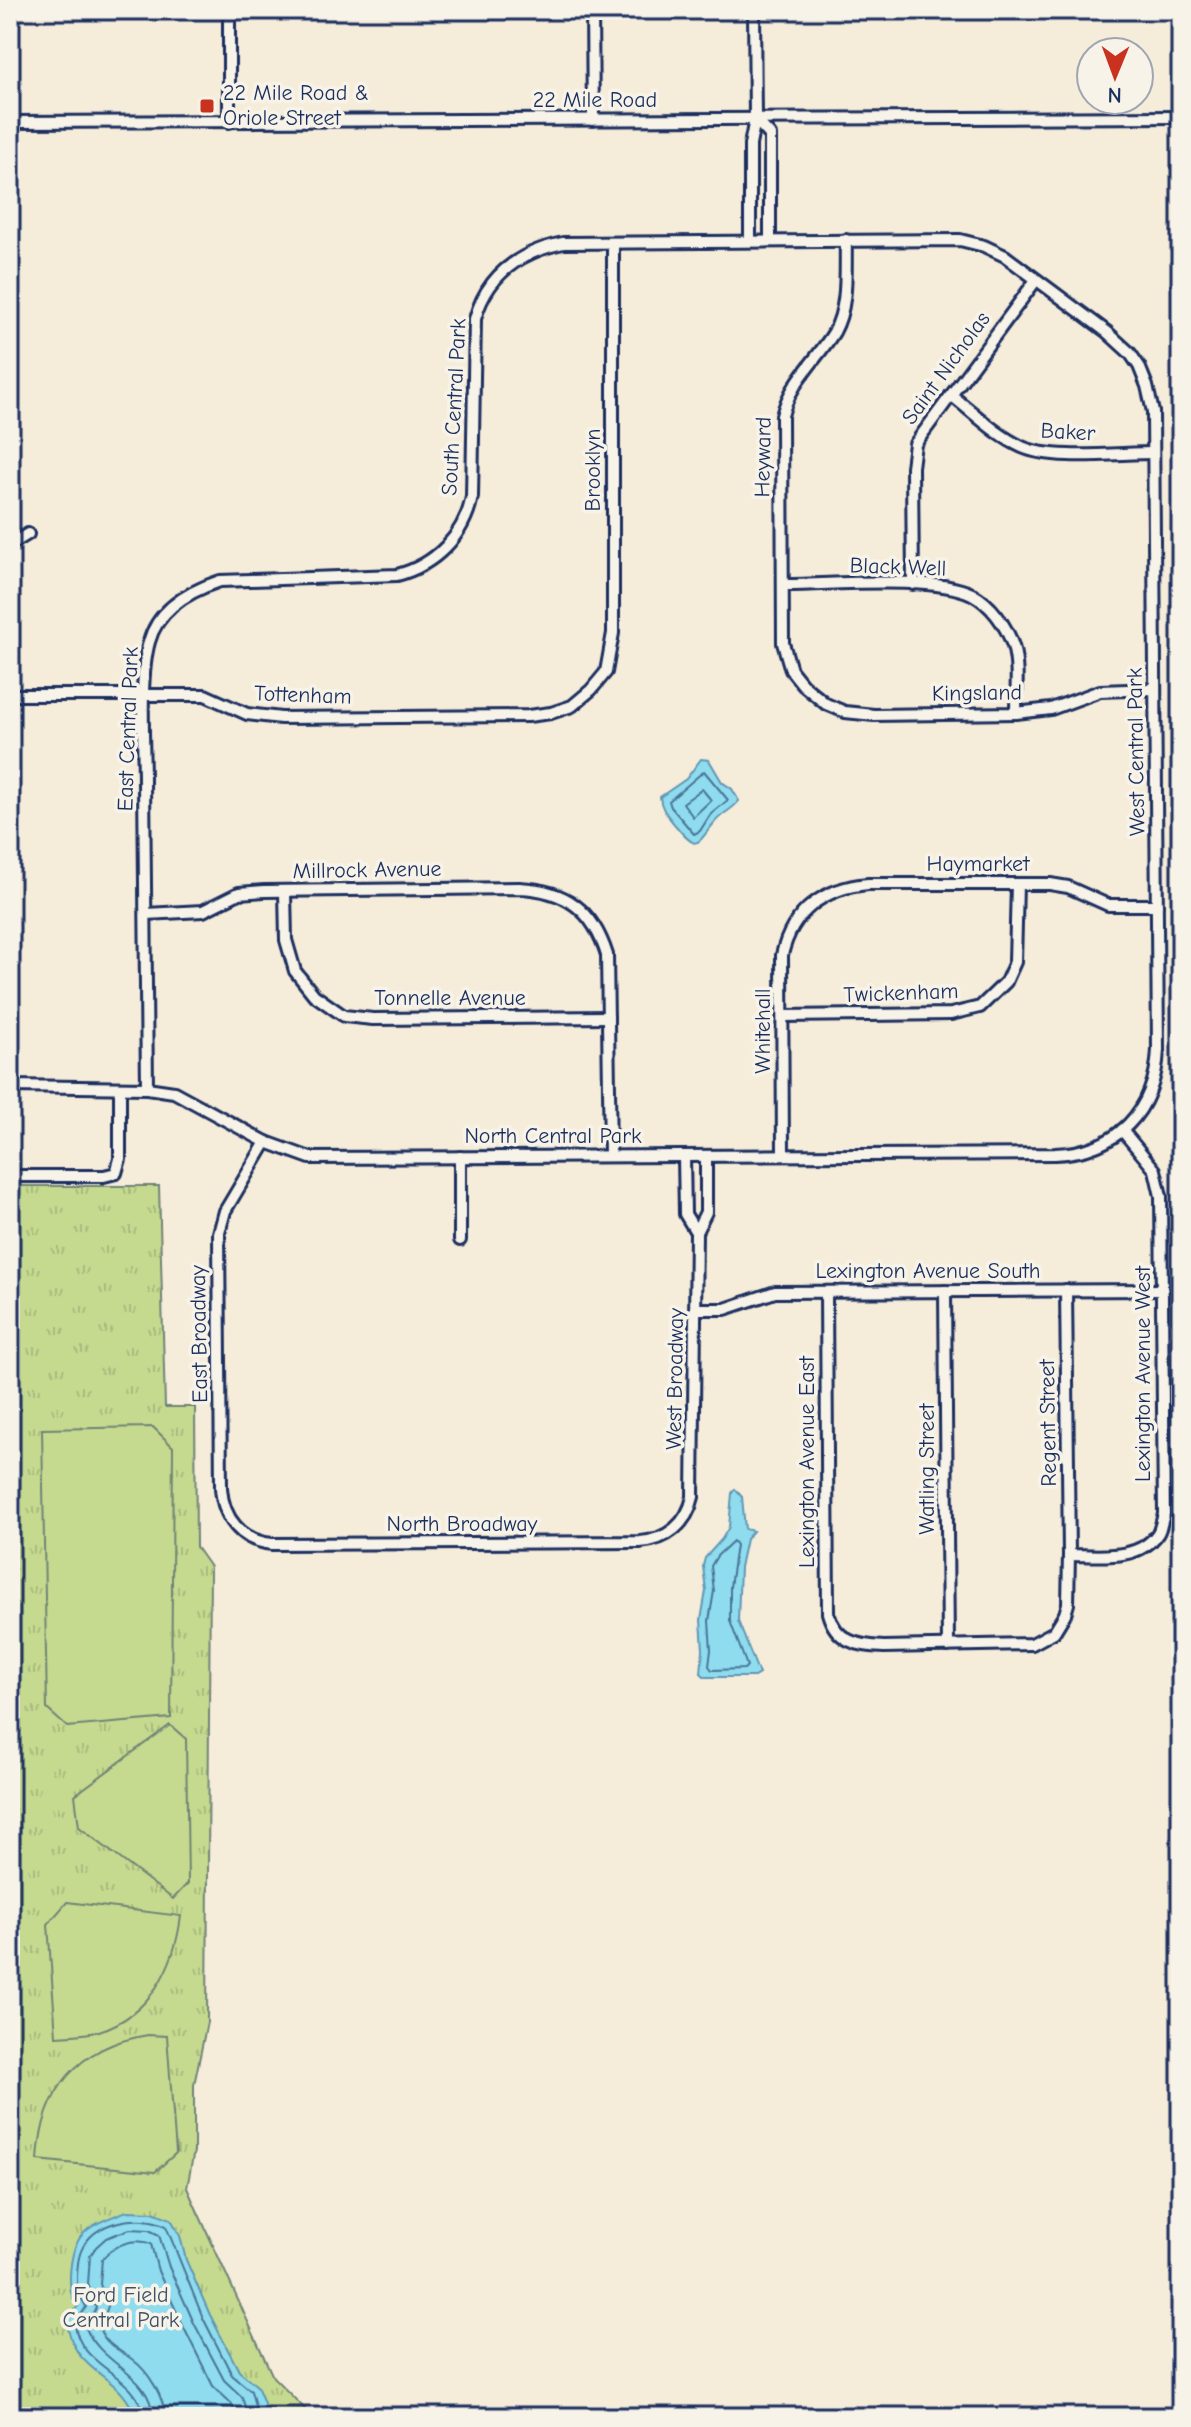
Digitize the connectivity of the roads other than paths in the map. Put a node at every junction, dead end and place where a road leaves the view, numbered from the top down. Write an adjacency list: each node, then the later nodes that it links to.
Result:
1 (229, 10): 8 (street)
2 (592, 10): 6 (street)
3 (754, 10): 5 (street)
4 (1181, 117): 5 (street, 22 Mile Road)
5 (755, 119): 6 (street, 22 Mile Road); 10 (street); 11 (street)
6 (593, 120): 8 (street, 22 Mile Road)
7 (10, 122): 8 (street, 22 Mile Road)
8 (229, 122)
9 (846, 240): 11 (street, South Central Park); 13 (street, South Central Park); 21 (street, Heyward)
10 (750, 241): 11 (street, South Central Park); 12 (street, South Central Park)
11 (770, 241)
12 (613, 243): 19 (street, South Central Park); 24 (street, Brooklyn)
13 (1036, 280): 14 (street, South Central Park); 15 (street, Saint Nicholas)
14 (1130, 353): 16 (street, West Central Park)
15 (951, 395): 16 (street, Baker); 20 (street, Saint Nicholas)
16 (1153, 453): 23 (street, West Central Park)
17 (28, 534): 18 (street)
18 (10, 545)
19 (436, 556): 26 (street, East Central Park)
20 (913, 584): 21 (street, Black Well); 27 (street, Black Well)
21 (783, 585): 22 (street, Heyward)
22 (803, 685): 27 (street, Kingsland)
23 (1155, 689): 27 (street, Kingsland); 30 (street, West Central Park)
24 (591, 690): 26 (street, Tottenham)
25 (10, 695): 26 (street, Tottenham)
26 (145, 696): 32 (street, East Central Park)
27 (1016, 713)
28 (1017, 884): 30 (street, Haymarket); 31 (street, Haymarket); 33 (street, Twickenham)
29 (285, 891): 32 (street, Millrock Avenue); 34 (street, Tonnelle Avenue); 34 (street, Millrock Avenue)
30 (1157, 905): 38 (street, West Central Park)
31 (802, 913): 33 (street, Whitehall)
32 (146, 914): 37 (street, East Central Park)
33 (783, 1016): 42 (street, Whitehall)
34 (608, 1017): 41 (street)
35 (10, 1086): 36 (street, North Central Park)
36 (120, 1088): 37 (street, North Central Park); 46 (street)
37 (147, 1088): 40 (street, North Central Park)
38 (1122, 1130): 39 (street, West Central Park); 52 (street, Lexington Avenue West)
39 (1110, 1139): 42 (street, North Central Park)
40 (266, 1142): 45 (street, North Central Park); 57 (street, East Broadway)
41 (610, 1155): 43 (street, North Central Park); 45 (street, North Central Park)
42 (783, 1155): 44 (street, North Central Park)
43 (684, 1156): 44 (street, North Central Park); 48 (street, West Broadway)
44 (706, 1156): 47 (street, West Broadway)
45 (460, 1157): 50 (street)
46 (10, 1176)
47 (706, 1185): 48 (street); 49 (street, West Broadway)
48 (685, 1186): 49 (street, West Broadway)
49 (696, 1232): 55 (street, West Broadway)
50 (460, 1240)
51 (1066, 1290): 52 (street, Lexington Avenue South); 53 (street, Lexington Avenue South); 58 (street, Regent Street)
52 (1163, 1290): 58 (street, Lexington Avenue West)
53 (945, 1291): 54 (street, Lexington Avenue South); 60 (street, Watling Street)
54 (826, 1292): 55 (street, Lexington Avenue South); 59 (street, Lexington Avenue East)
55 (696, 1309): 56 (street, West Broadway)
56 (680, 1524): 57 (street, North Broadway)
57 (241, 1532)
58 (1069, 1555): 60 (street, Regent Street)
59 (835, 1631): 60 (street, Regent Street)
60 (948, 1646)

